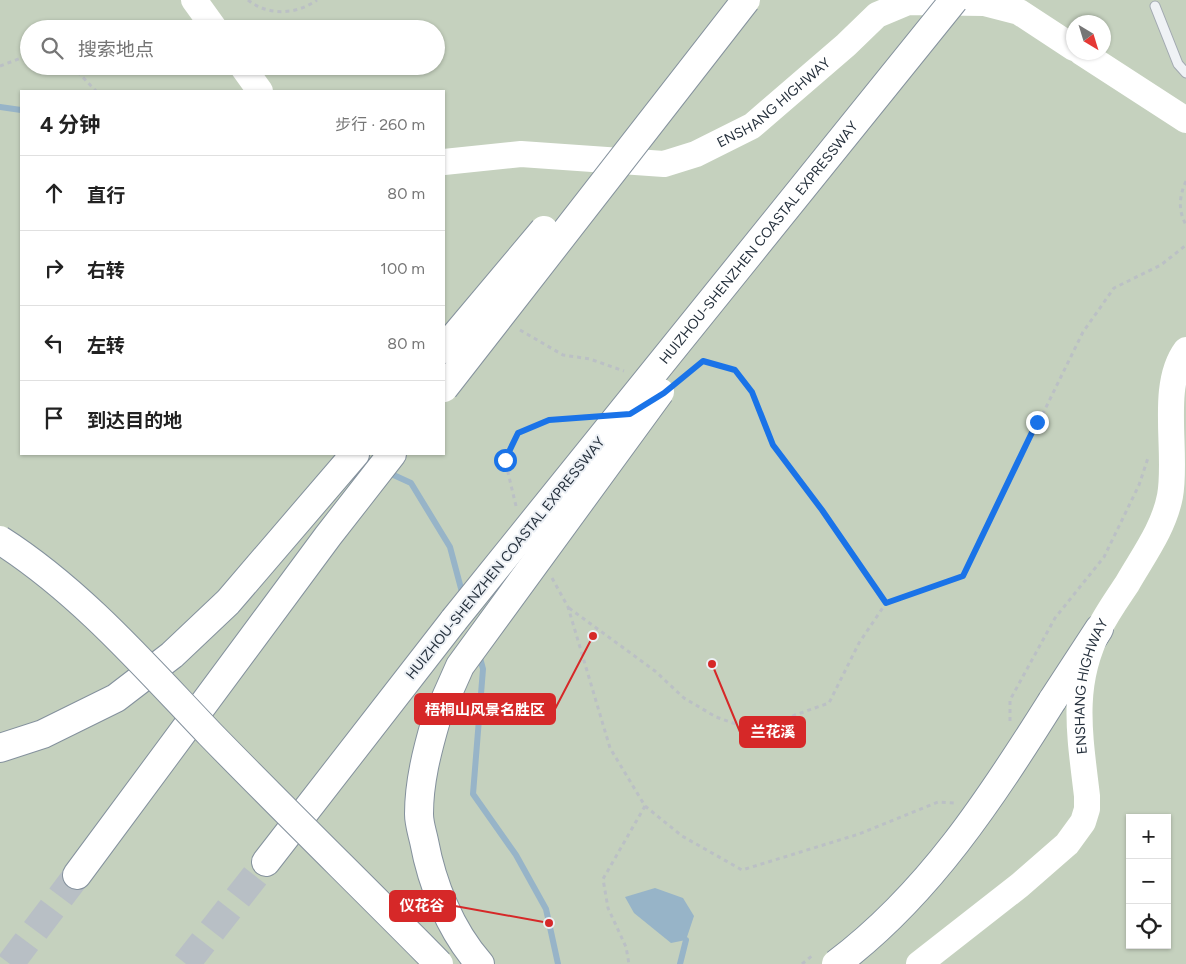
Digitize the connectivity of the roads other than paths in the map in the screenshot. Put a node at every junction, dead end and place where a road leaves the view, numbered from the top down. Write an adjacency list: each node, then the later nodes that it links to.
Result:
1 (194, 0): 6 (street)
2 (739, 0): 15 (highway, bridge)
3 (746, 0): 17 (highway, bridge)
4 (954, 0): 12 (highway, HUIZHOU-SHENZHEN COASTAL EXPRESSWAY, bridge)
5 (1155, 6): 9 (lane)
6 (208, 20)
7 (1066, 43): 14 (street, ENSHANG HIGHWAY)
8 (1093, 60): 13 (street)
9 (1186, 74)
10 (248, 75): 11 (street)
11 (259, 90)
12 (871, 102): 23 (highway, HUIZHOU-SHENZHEN COASTAL EXPRESSWAY, bridge); 27 (highway, bridge)
13 (1186, 120)
14 (445, 162)
15 (445, 348)
16 (1186, 350): 21 (street, ENSHANG HIGHWAY)
17 (445, 387)
18 (354, 455): 22 (highway)
19 (391, 455): 24 (highway)
20 (0, 540): 26 (highway, bridge)
21 (1099, 629): 25 (highway, bridge); 28 (street, ENSHANG HIGHWAY)
22 (0, 748)
23 (266, 862)
24 (77, 875)
25 (828, 957)
26 (439, 964)
27 (480, 964)
28 (918, 964)

